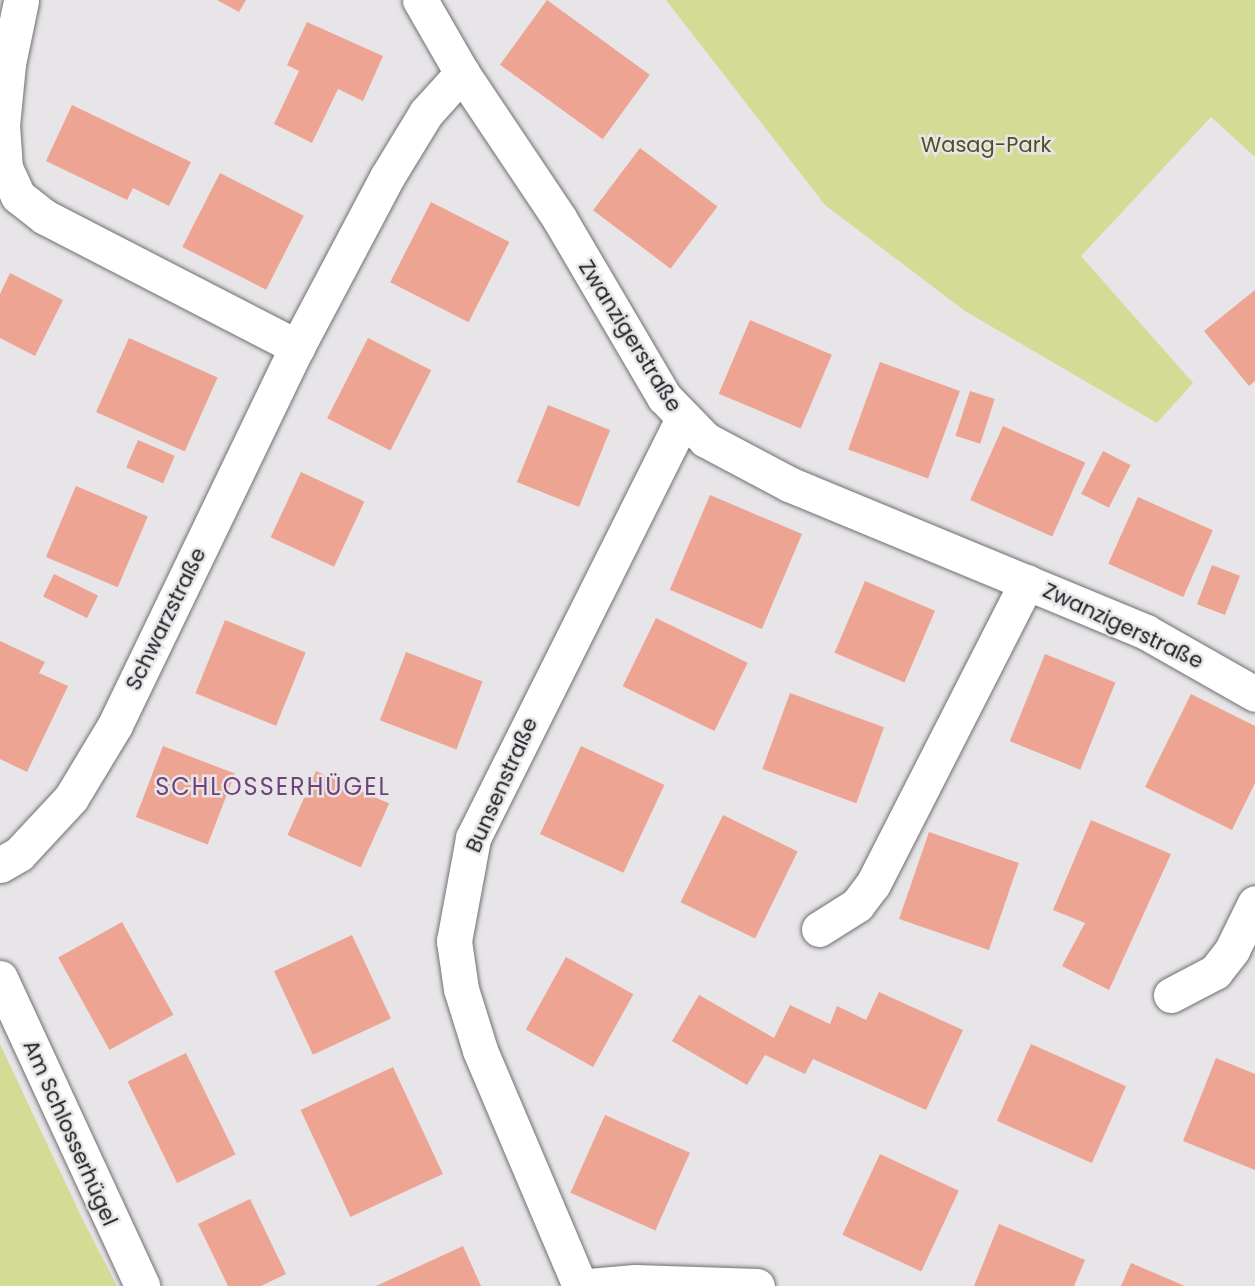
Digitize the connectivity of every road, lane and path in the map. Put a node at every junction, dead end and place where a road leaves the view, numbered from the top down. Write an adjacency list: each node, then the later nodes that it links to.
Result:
1 (420, 0): 3 (street, Zwanzigerstraße)
2 (21, 1): 4 (street)
3 (462, 73): 4 (street, Schwarzstraße); 5 (street, Zwanzigerstraße)
4 (297, 347): 8 (street, Schwarzstraße)
5 (682, 420): 6 (street, Zwanzigerstraße); 14 (street, Bunsenstraße)
6 (1027, 582): 7 (street, Zwanzigerstraße); 10 (street, Zwanzigerstraße)
7 (1255, 694)
8 (0, 865)
9 (1255, 903): 12 (street)
10 (819, 929)
11 (0, 978): 13 (street, Am Schlosserhügel)
12 (1171, 995)
13 (142, 1286)
14 (580, 1286)
15 (589, 1286): 16 (street)
16 (757, 1286)

